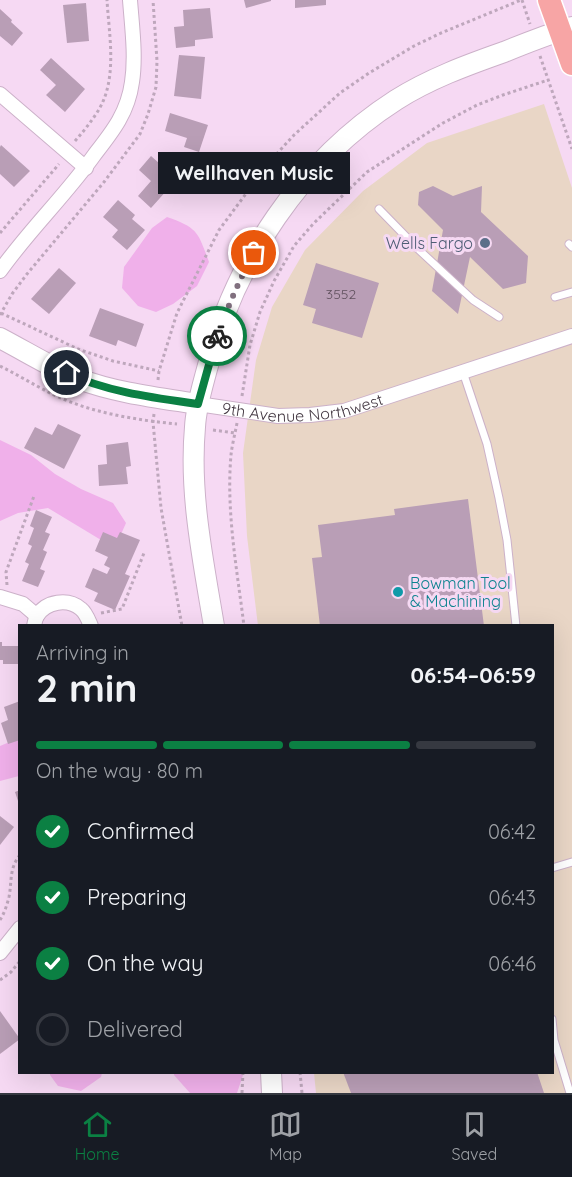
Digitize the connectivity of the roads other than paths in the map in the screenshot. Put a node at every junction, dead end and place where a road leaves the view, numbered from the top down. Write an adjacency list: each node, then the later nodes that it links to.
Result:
1 (130, 0): 6 (street)
2 (549, 0): 3 (main road)
3 (566, 29): 4 (main road); 15 (main road)
4 (572, 64)
5 (0, 93): 6 (street)
6 (86, 168): 8 (street)
7 (379, 209): 11 (lane)
8 (0, 271)
9 (572, 292): 10 (lane)
10 (555, 297)
11 (499, 317)
12 (572, 336): 14 (street, 9th Avenue Northwest)
13 (0, 338): 15 (main road, 9th Avenue Northwest)
14 (463, 372): 15 (street, 9th Avenue Northwest); 20 (lane)
15 (198, 404): 19 (main road)
16 (4, 597): 17 (street)
17 (35, 621): 18 (street)
18 (89, 621)
19 (214, 624)
20 (516, 624)
21 (572, 862): 22 (lane)
22 (554, 867)
23 (18, 930): 24 (street)
24 (0, 952)
25 (554, 1040): 28 (lane)
26 (271, 1074): 27 (main road)
27 (272, 1093)
28 (570, 1093)

